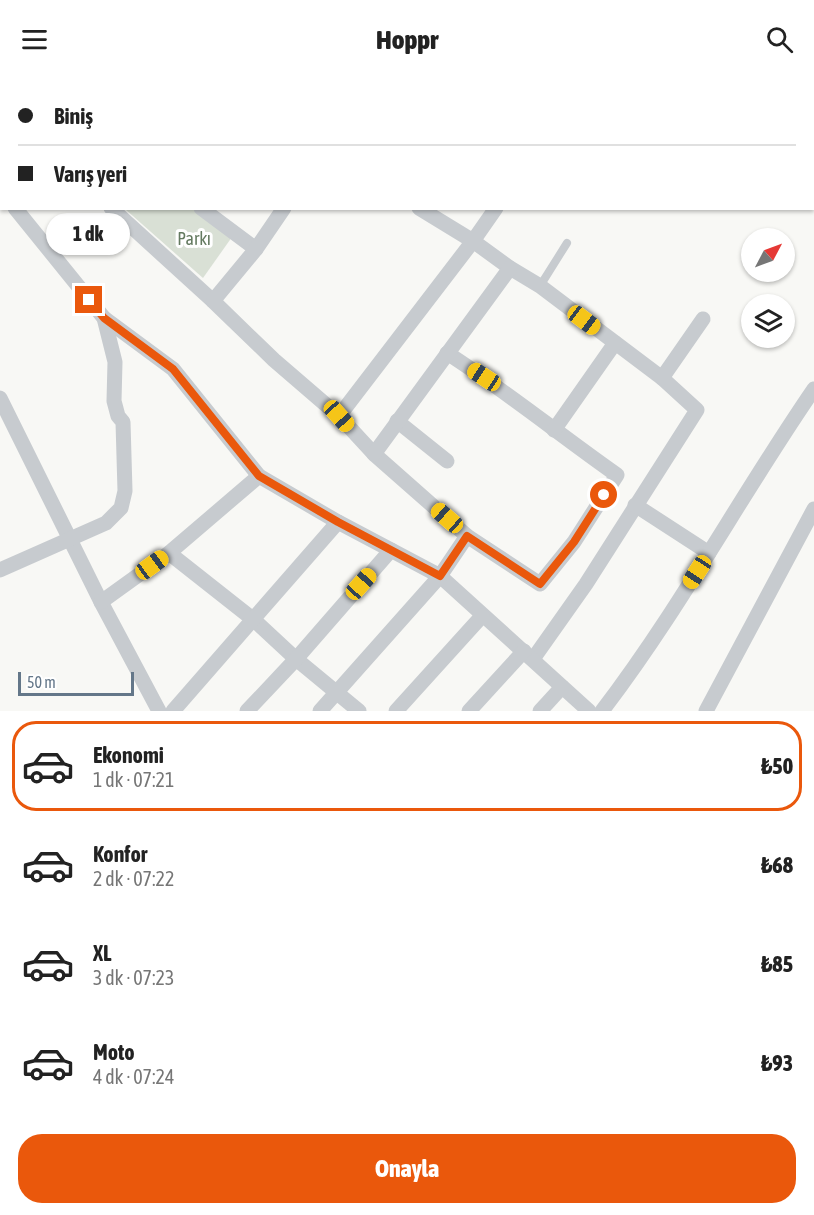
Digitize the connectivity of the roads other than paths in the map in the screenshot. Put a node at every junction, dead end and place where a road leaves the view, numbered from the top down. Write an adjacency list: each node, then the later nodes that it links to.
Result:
1 (17, 210): 13 (street)
2 (113, 210): 12 (street)
3 (204, 210): 9 (street)
4 (283, 210): 9 (street)
5 (422, 210): 7 (street)
6 (495, 210): 7 (street)
7 (474, 241): 10 (street); 20 (street)
8 (567, 243): 11 (lane)
9 (255, 249): 12 (street)
10 (510, 268): 11 (street); 16 (street)
11 (540, 286): 15 (street)
12 (213, 301): 20 (street)
13 (104, 318): 25 (street); 30 (street)
14 (703, 320): 17 (street)
15 (615, 343): 17 (street); 22 (street)
16 (447, 353): 21 (street); 22 (street)
17 (662, 378): 26 (street)
18 (814, 389): 33 (street)
19 (0, 398): 30 (street)
20 (339, 416): 23 (street)
21 (397, 421): 23 (street); 24 (street)
22 (554, 430): 29 (street)
23 (374, 454): 29 (street)
24 (447, 461)
25 (259, 476): 28 (street); 32 (street)
26 (635, 505): 33 (street); 39 (street)
27 (814, 509): 53 (street)
28 (338, 522): 31 (street); 38 (street)
29 (467, 536): 35 (street)
30 (69, 538): 34 (street); 36 (street)
31 (391, 550): 35 (street); 40 (street)
32 (169, 553): 36 (street); 38 (street)
33 (709, 553): 52 (street)
34 (0, 570)
35 (440, 576): 37 (street); 42 (street)
36 (101, 602): 43 (street)
37 (482, 616): 39 (street); 48 (street)
38 (254, 620): 40 (street); 44 (street)
39 (528, 655): 41 (street); 49 (street)
40 (296, 659): 42 (street); 45 (street)
41 (562, 687): 50 (street); 51 (street)
42 (336, 692): 46 (street); 47 (street)
43 (159, 711)
44 (173, 711)
45 (248, 711)
46 (320, 711)
47 (359, 711)
48 (396, 711)
49 (469, 711)
50 (540, 711)
51 (589, 711)
52 (602, 711)
53 (706, 711)

